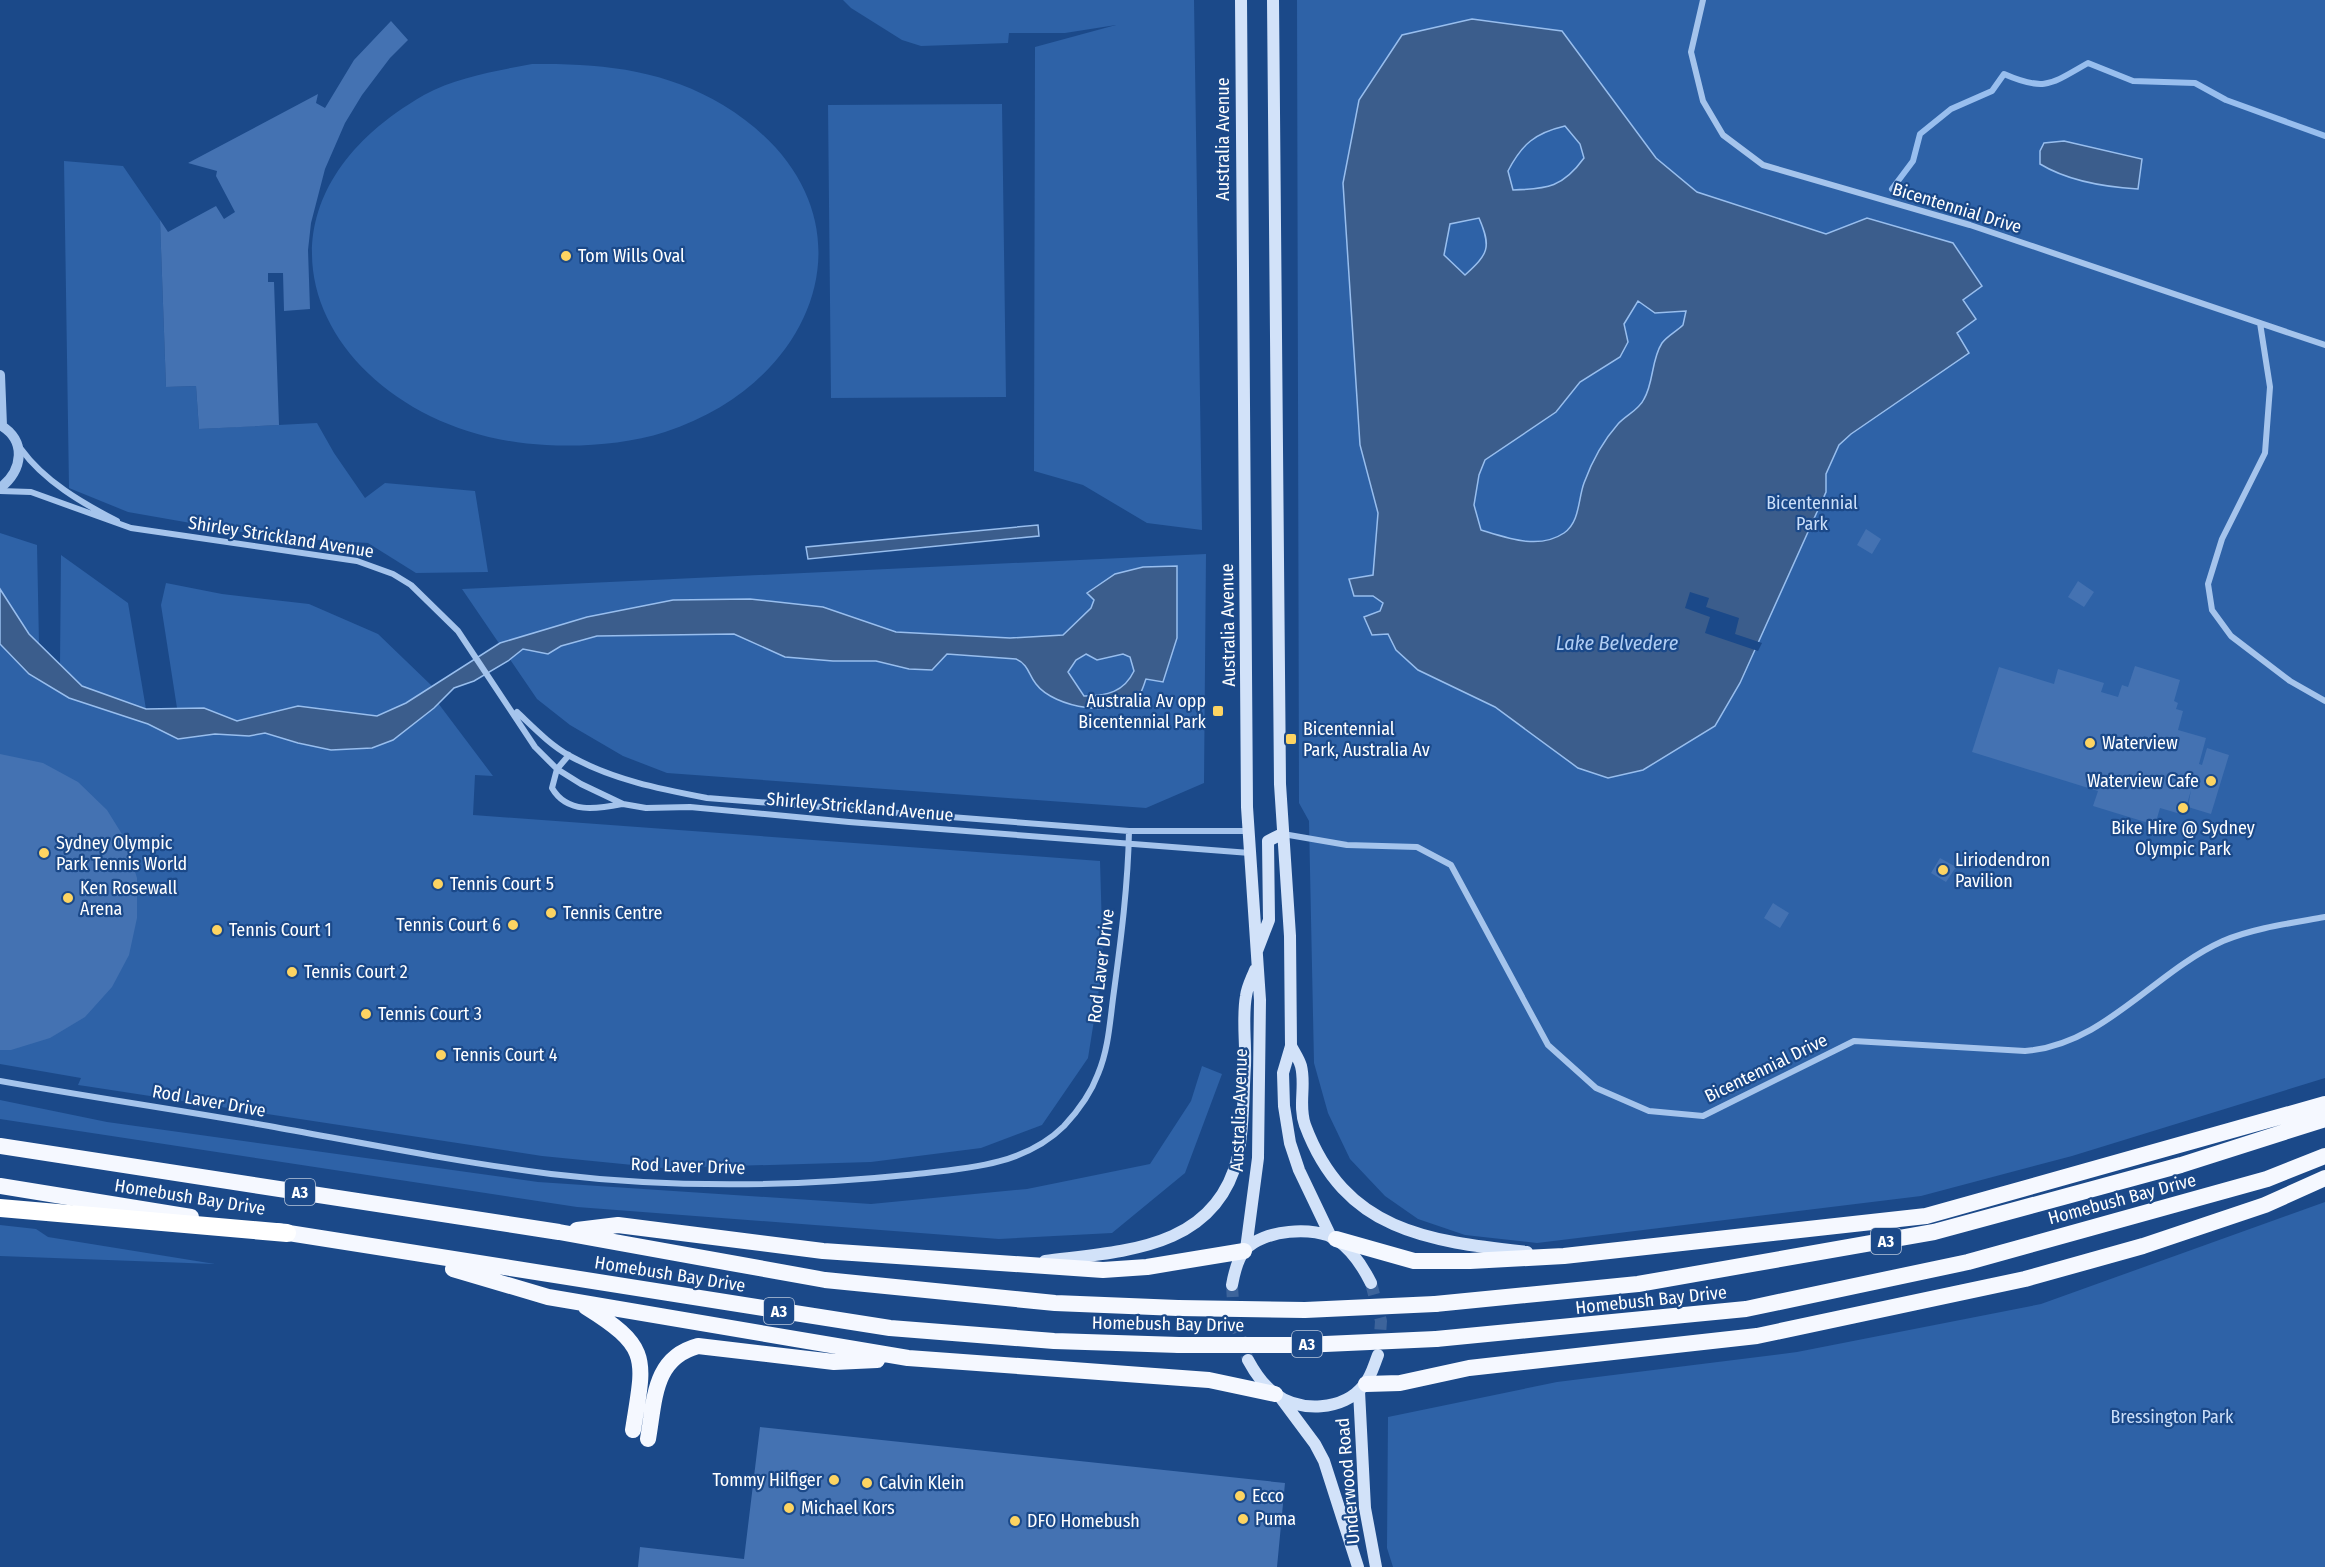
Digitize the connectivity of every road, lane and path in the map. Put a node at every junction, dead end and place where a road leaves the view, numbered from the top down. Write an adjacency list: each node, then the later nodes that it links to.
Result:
1 (1240, 0): 17 (main road, Australia Avenue)
2 (1273, 0): 18 (main road)
3 (1703, 0): 4 (street, Bicentennial Drive)
4 (2260, 323): 5 (street, Bicentennial Drive); 11 (street)
5 (2325, 345)
6 (0, 375): 7 (street)
7 (1, 425): 8 (street)
8 (17, 444): 9 (street); 10 (street, Shirley Strickland Avenue)
9 (0, 489): 10 (street, Shirley Strickland Avenue)
10 (131, 528): 12 (street, Shirley Strickland Avenue)
11 (2325, 701)
12 (510, 705): 13 (street, Shirley Strickland Avenue); 14 (street, Shirley Strickland Avenue)
13 (568, 755): 14 (street); 16 (street, Shirley Strickland Avenue)
14 (557, 769): 15 (street, Shirley Strickland Avenue); 15 (street)
15 (623, 804): 19 (street, Shirley Strickland Avenue)
16 (1129, 831): 17 (street, Shirley Strickland Avenue); 19 (street, Rod Laver Drive)
17 (1248, 831): 20 (main road, Australia Avenue)
18 (1282, 834): 21 (street, Bicentennial Drive); 22 (main road); 23 (main road)
19 (1128, 845): 20 (street, Shirley Strickland Avenue); 24 (street, Rod Laver Drive)
20 (1250, 853): 22 (main road, Australia Avenue)
21 (2325, 917)
22 (1256, 961): 36 (main road, Australia Avenue); 38 (main road)
23 (1291, 1046): 34 (main road); 37 (main road)
24 (0, 1081)
25 (2325, 1104): 37 (highway)
26 (2325, 1119): 32 (highway, Homebush Bay Drive / A3, bridge)
27 (0, 1146): 32 (highway, Homebush Bay Drive / A3)
28 (2325, 1156): 35 (highway, Homebush Bay Drive / A3, bridge)
29 (2325, 1178): 45 (highway)
30 (0, 1186): 33 (highway, Homebush Bay Drive / A3)
31 (0, 1208): 33 (highway)
32 (560, 1232): 38 (highway)
33 (287, 1233): 35 (highway, Homebush Bay Drive / A3)
34 (1334, 1238): 36 (main road); 37 (highway); 39 (main road)
35 (382, 1249): 41 (highway)
36 (1245, 1250): 38 (highway); 40 (main road, Australia Avenue)
37 (1564, 1256)
38 (1012, 1265)
39 (1371, 1283)
40 (1233, 1285)
41 (580, 1303): 43 (highway); 43 (highway)
42 (1378, 1355): 45 (main road)
43 (908, 1358): 46 (highway)
44 (1248, 1360): 46 (main road, Underwood Road)
45 (1362, 1387): 46 (main road); 48 (main road, Underwood Road)
46 (1277, 1395): 47 (main road, Underwood Road)
47 (1358, 1567)
48 (1376, 1567)

